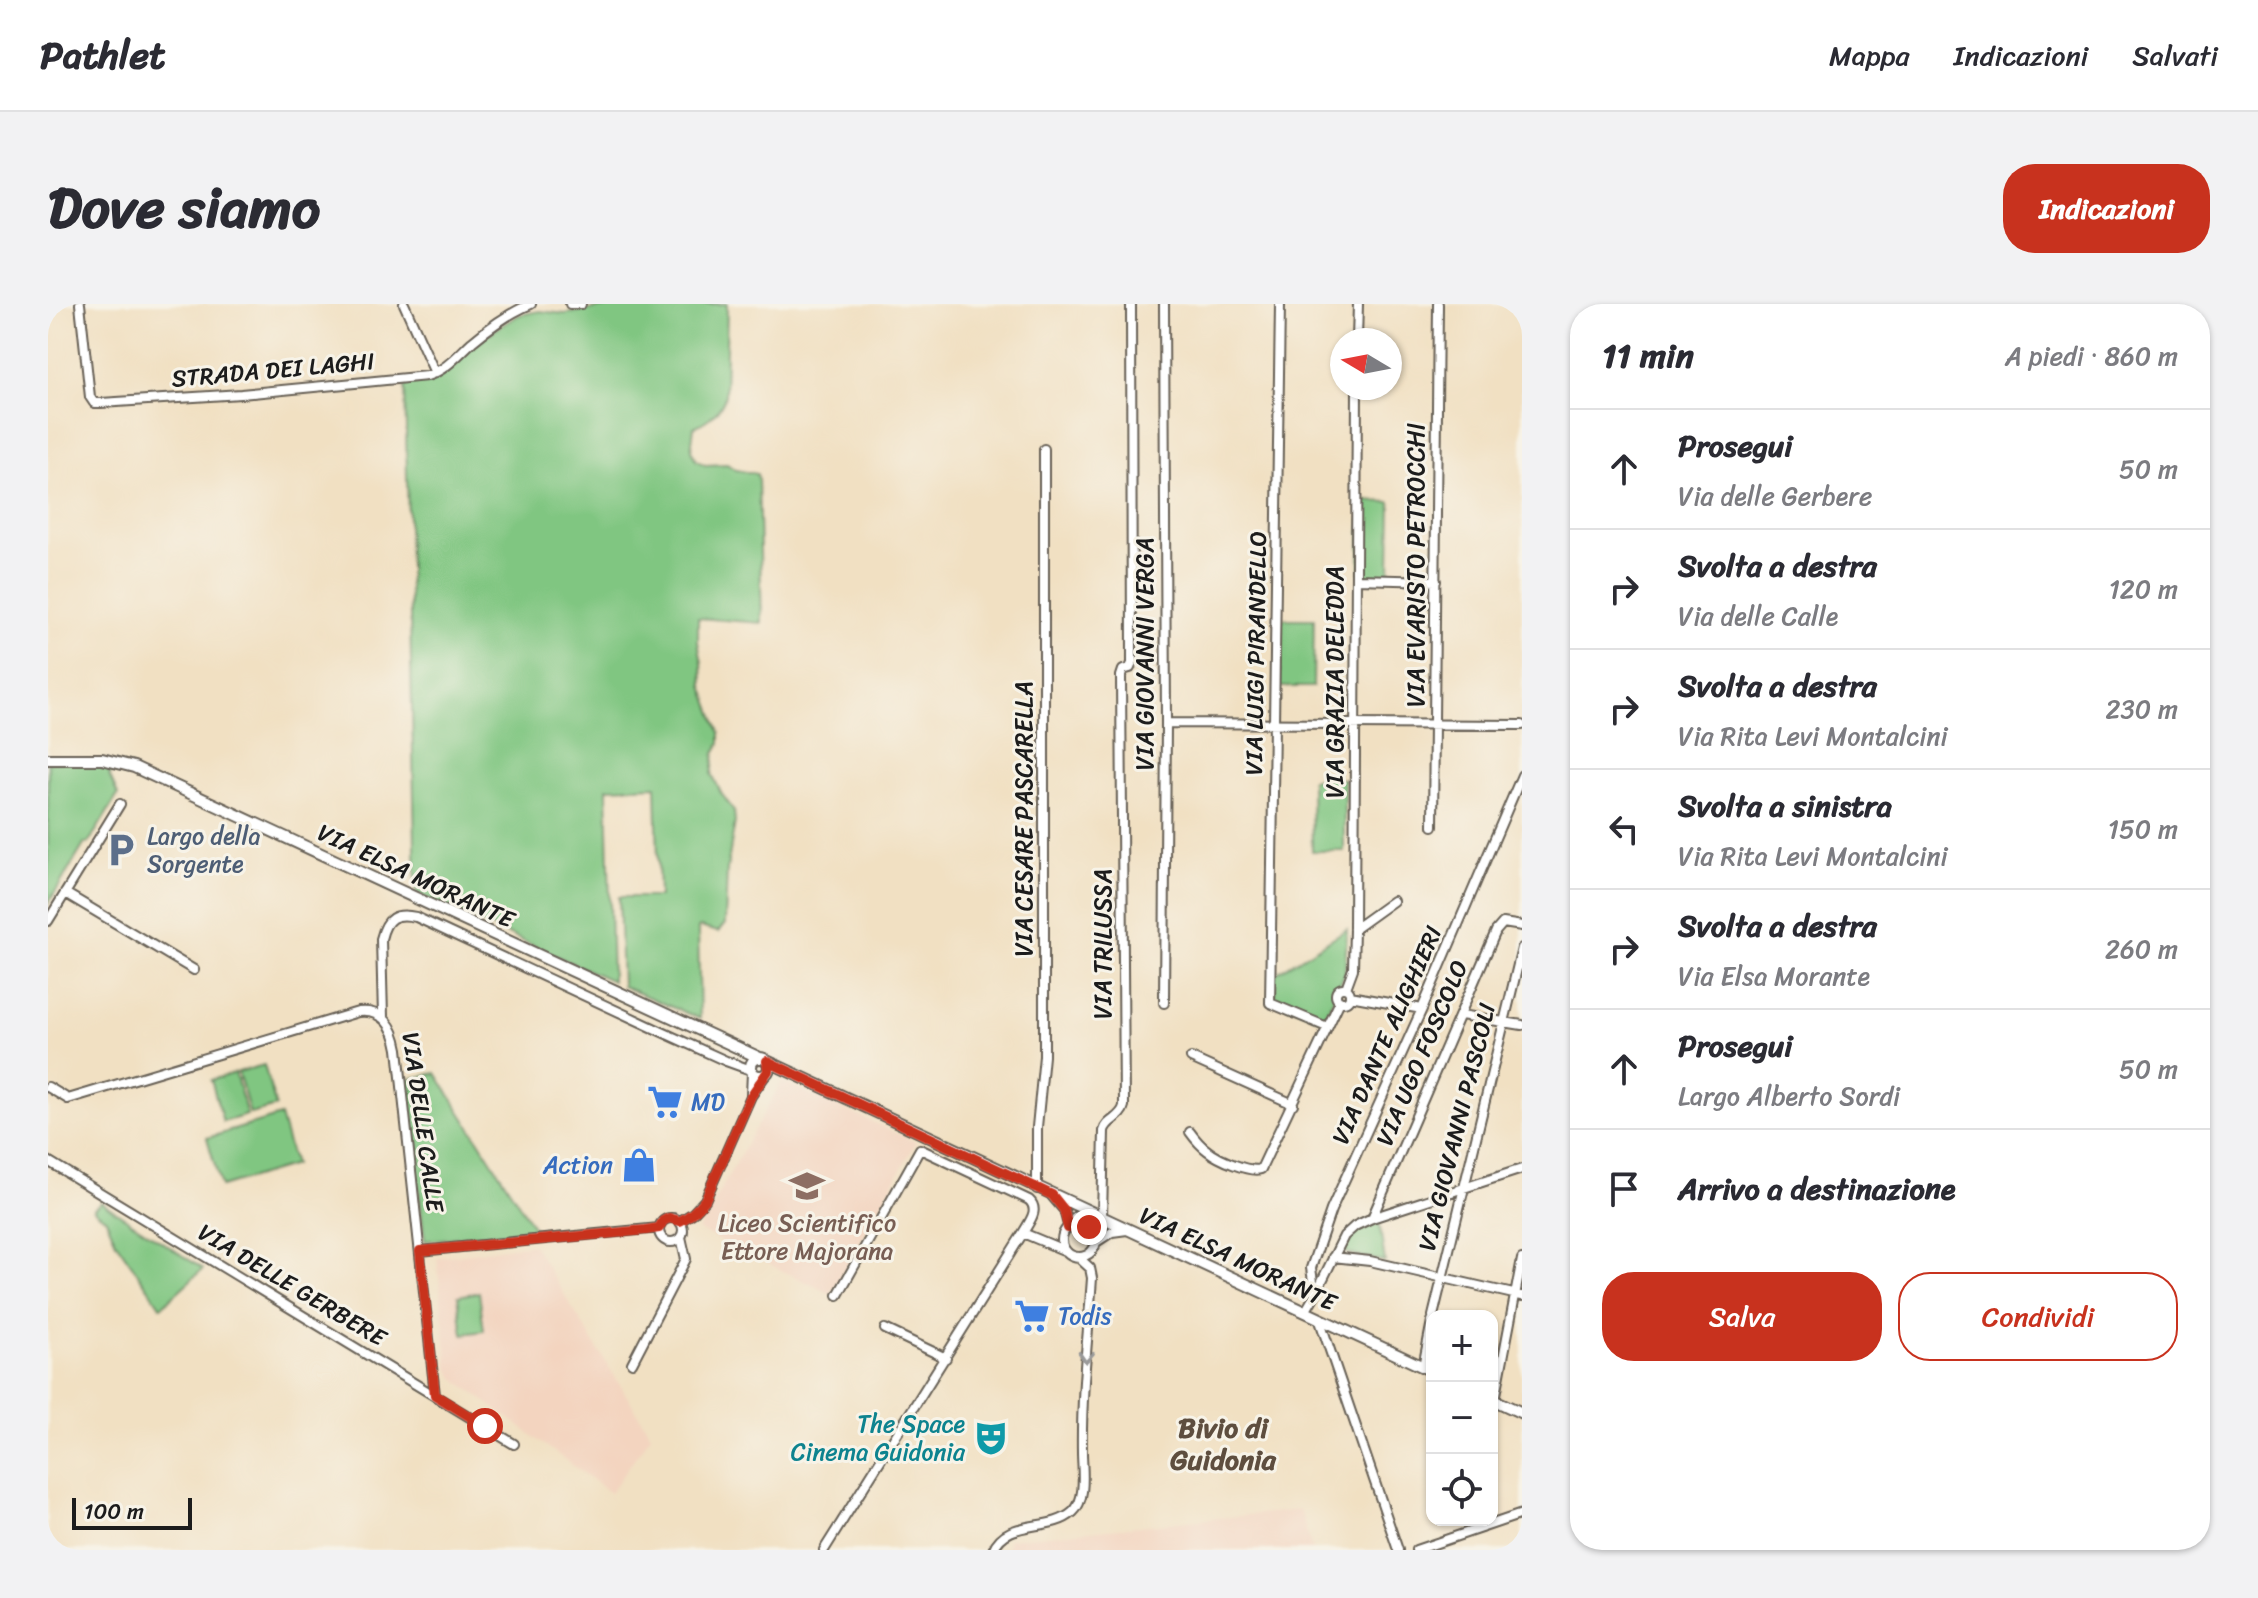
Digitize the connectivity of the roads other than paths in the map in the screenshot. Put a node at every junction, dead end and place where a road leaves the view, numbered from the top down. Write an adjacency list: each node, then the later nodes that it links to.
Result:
1 (80, 304): 12 (street, STRADA DEI LAGHI)
2 (404, 304): 12 (street)
3 (531, 304): 12 (street, STRADA DEI LAGHI)
4 (570, 304): 5 (street)
5 (581, 304)
6 (1131, 304): 56 (street, VIA TRILUSSA)
7 (1164, 304): 17 (street, VIA GIOVANNI VERGA)
8 (1280, 304): 18 (street, VIA LUIGI PIRANDELLO)
9 (1358, 304): 11 (street)
10 (1438, 304): 16 (street, VIA EVARISTO PETROCCHI)
11 (1357, 328)
12 (435, 373)
13 (1357, 400): 15 (street, VIA GRAZIA DELEDDA)
14 (1044, 449): 53 (street, VIA CESARE PASCARELLA)
15 (1356, 579): 16 (street); 20 (street, VIA GRAZIA DELEDDA)
16 (1436, 581): 19 (street, VIA EVARISTO PETROCCHI)
17 (1166, 723): 18 (street); 35 (street, VIA GIOVANNI VERGA)
18 (1275, 724): 20 (street); 41 (street, VIA LUIGI PIRANDELLO)
19 (1435, 724): 20 (street); 21 (street); 25 (street, VIA EVARISTO PETROCCHI)
20 (1355, 725): 30 (street, VIA GRAZIA DELEDDA)
21 (1522, 725)
22 (48, 759): 43 (street, VIA ELSA MORANTE)
23 (1522, 775): 36 (street, VIA DANTE ALIGHIERI)
24 (120, 804): 26 (street)
25 (1433, 826)
26 (65, 893): 28 (street); 33 (street)
27 (1393, 901): 30 (street)
28 (48, 921)
29 (1522, 926): 37 (street, VIA UGO FOSCOLO)
30 (1354, 929): 34 (street, VIA GRAZIA DELEDDA)
31 (1522, 948): 32 (street, VIA GIOVANNI PASCOLI)
32 (1520, 965): 39 (street, VIA GIOVANNI PASCOLI)
33 (194, 970)
34 (1348, 992): 36 (street); 41 (street)
35 (1164, 1003)
36 (1422, 1009): 73 (street, VIA DANTE ALIGHIERI)
37 (1461, 1015): 39 (street); 57 (street, VIA UGO FOSCOLO)
38 (383, 1017): 44 (street); 46 (street, VIA DELLE CALLE); 66 (street, VIA DELLE CALLE)
39 (1504, 1022): 40 (street); 52 (street, VIA GIOVANNI PASCOLI)
40 (1522, 1025)
41 (1327, 1027): 48 (street)
42 (1191, 1058): 48 (street)
43 (764, 1059): 44 (street); 45 (street); 53 (street, VIA ELSA MORANTE)
44 (752, 1071): 45 (street); 47 (street)
45 (766, 1074): 47 (street)
46 (48, 1087)
47 (751, 1096): 58 (street)
48 (1293, 1104): 49 (street)
49 (1190, 1132)
50 (48, 1161): 83 (street, VIA DELLE GERBERE)
51 (1522, 1169): 52 (street)
52 (1462, 1188): 57 (street); 71 (street, VIA GIOVANNI PASCOLI)
53 (1037, 1189): 54 (street, VIA ELSA MORANTE)
54 (1052, 1195): 55 (street, VIA ELSA MORANTE); 60 (street)
55 (1091, 1212): 56 (street, VIA ELSA MORANTE); 60 (street); 64 (street)
56 (1102, 1217): 61 (street, VIA ELSA MORANTE)
57 (1372, 1218): 69 (street)
58 (680, 1221): 59 (street); 63 (street)
59 (659, 1228): 63 (street); 66 (street)
60 (1066, 1230): 64 (street); 65 (street); 67 (street)
61 (1128, 1230): 64 (street); 76 (street, VIA ELSA MORANTE)
62 (1023, 1233): 65 (street); 72 (street); 79 (street)
63 (681, 1237): 80 (street)
64 (1095, 1239): 68 (street)
65 (1047, 1243): 67 (street)
66 (420, 1251): 83 (street, VIA DELLE CALLE)
67 (1066, 1251): 68 (street)
68 (1078, 1257): 89 (street, one-way to 89)
69 (1333, 1257): 71 (street); 73 (street)
70 (1522, 1259): 74 (street)
71 (1441, 1277): 74 (street); 75 (street, VIA GIOVANNI PASCOLI)
72 (838, 1295)
73 (1315, 1295): 76 (street)
74 (1518, 1295): 82 (street)
75 (1434, 1310)
76 (1305, 1312): 77 (street, VIA ELSA MORANTE)
77 (1319, 1318): 81 (street, VIA ELSA MORANTE); 90 (street)
78 (885, 1329): 79 (street)
79 (946, 1358): 88 (street)
80 (632, 1363)
81 (1426, 1369)
82 (1497, 1382)
83 (435, 1395): 86 (street, VIA DELLE GERBERE)
84 (1498, 1402): 85 (street)
85 (1522, 1413)
86 (514, 1444)
87 (1522, 1514): 91 (street)
88 (824, 1550)
89 (993, 1550)
90 (1398, 1550)
91 (1416, 1550)

